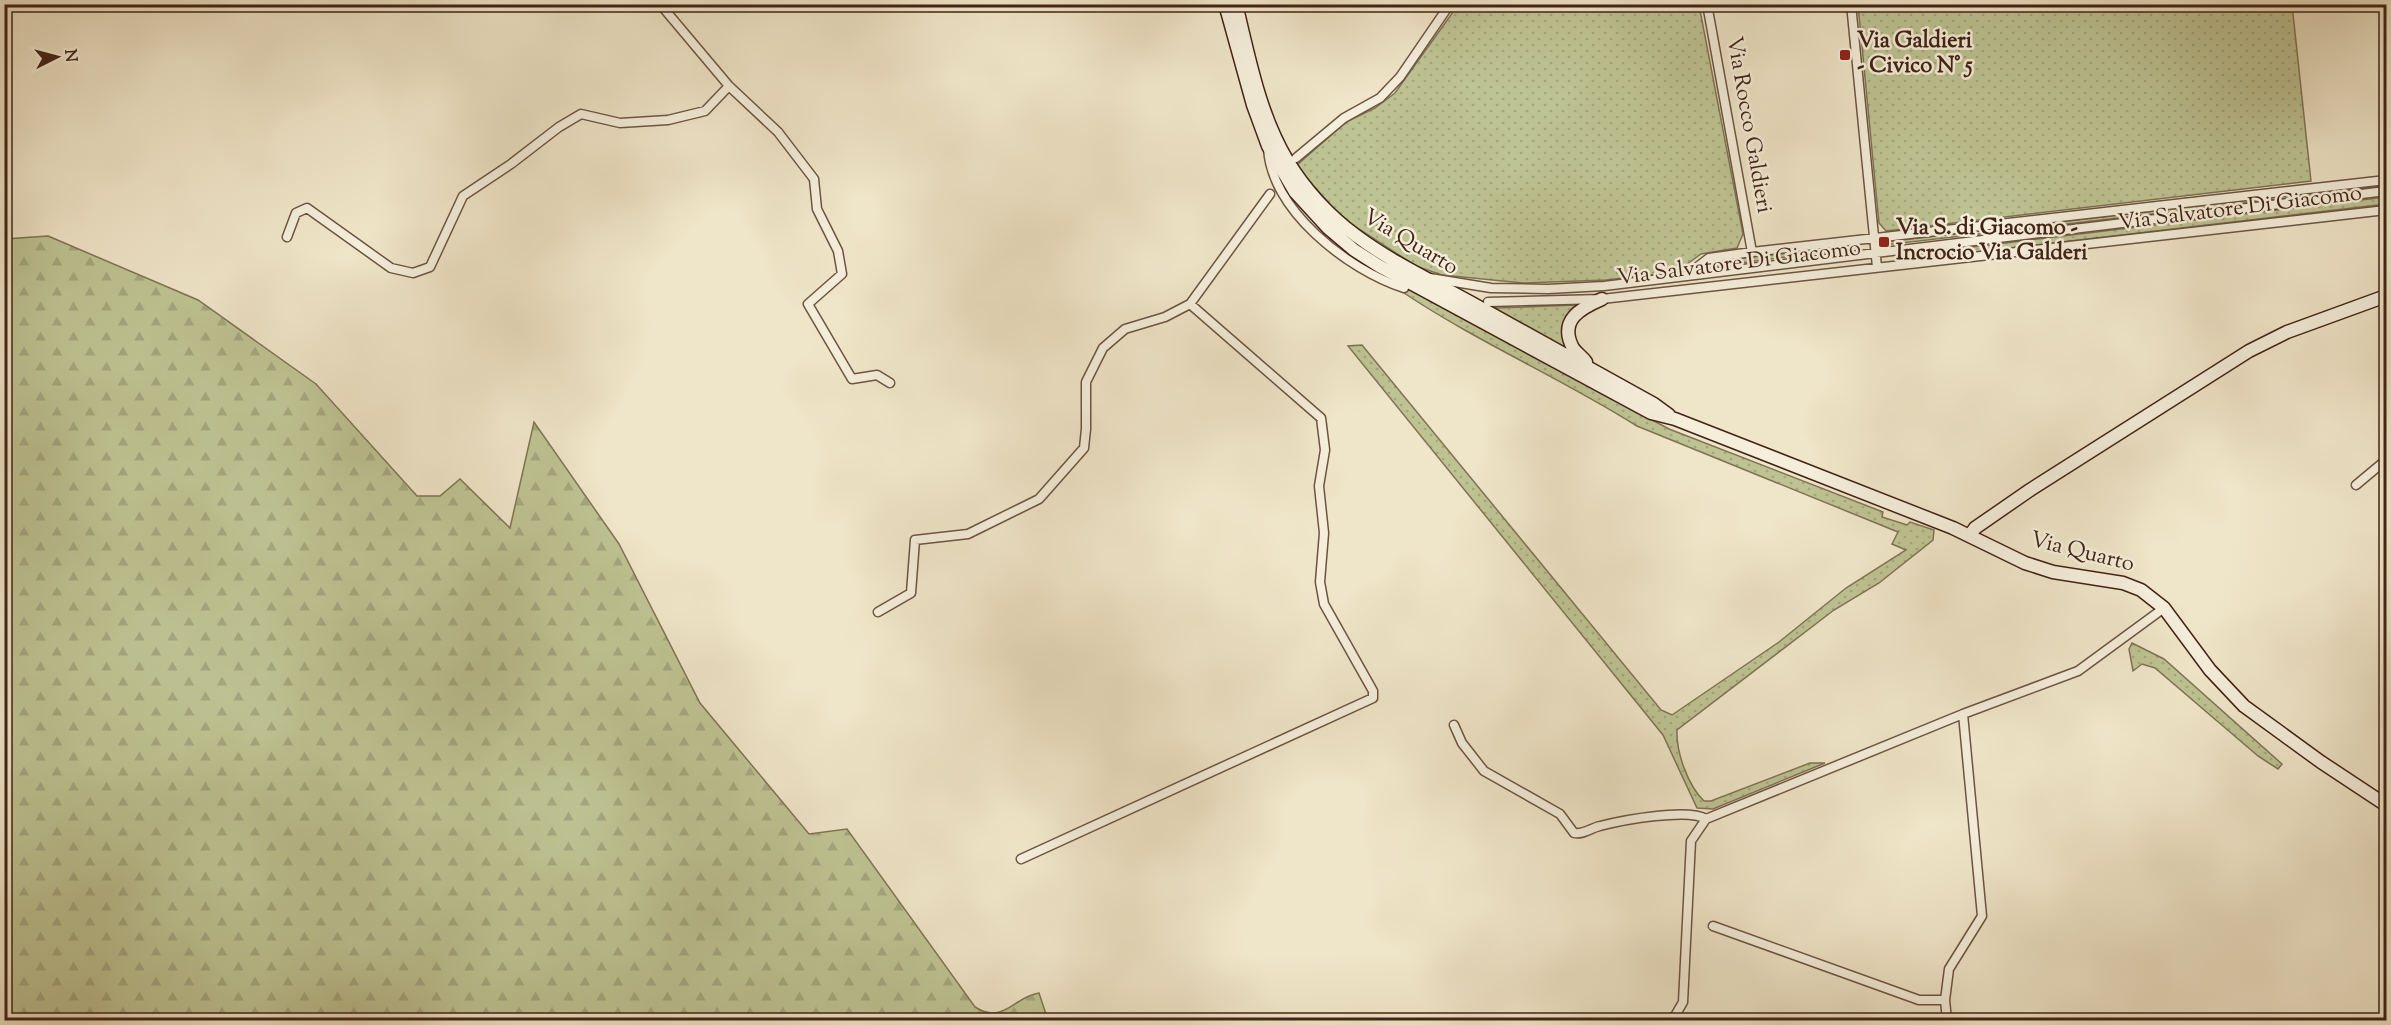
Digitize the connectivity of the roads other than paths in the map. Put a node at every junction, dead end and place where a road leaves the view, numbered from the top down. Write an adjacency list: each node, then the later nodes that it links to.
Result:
1 (660, 4): 7 (street)
2 (1225, 4): 8 (street, Via Quarto)
3 (1236, 4): 20 (street, Via Quarto)
4 (1450, 4): 9 (street)
5 (1707, 4): 16 (street, Via Rocco Galdieri)
6 (1851, 4): 15 (street)
7 (729, 86): 14 (street); 27 (street)
8 (1268, 146): 21 (street); 28 (street, Via Quarto)
9 (1296, 158)
10 (2386, 180): 15 (street, Via Salvatore Di Giacomo)
11 (2386, 191): 17 (street, Via Salvatore Di Giacomo)
12 (1270, 194): 25 (street)
13 (2386, 210): 18 (street, Via Salvatore Di Giacomo)
14 (287, 237)
15 (1874, 238): 16 (street, Via Salvatore Di Giacomo); 17 (street)
16 (1752, 252): 19 (street, Via Salvatore Di Giacomo)
17 (1875, 252): 18 (street); 19 (street, Via Salvatore Di Giacomo)
18 (1877, 267): 23 (street, Via Salvatore Di Giacomo)
19 (1687, 275): 20 (street, Via Salvatore Di Giacomo)
20 (1426, 278): 26 (street, Via Quarto)
21 (1404, 288)
22 (2386, 296): 31 (street)
23 (1602, 298): 24 (street, Via Salvatore Di Giacomo); 26 (street)
24 (1488, 302)
25 (1190, 304): 33 (street); 38 (street)
26 (1589, 368): 28 (street, Via Quarto)
27 (890, 383)
28 (1675, 419): 31 (street, Via Quarto)
29 (2386, 460): 30 (street)
30 (2356, 485)
31 (1970, 535): 32 (street, Via Quarto)
32 (2164, 608): 34 (street); 36 (street, Via Quarto)
33 (878, 612)
34 (1963, 714): 37 (street); 40 (street)
35 (1454, 726): 37 (street)
36 (2386, 805)
37 (1706, 819): 41 (street)
38 (1021, 859)
39 (1713, 926): 40 (street)
40 (1945, 1000): 42 (street)
41 (1666, 1020)
42 (1947, 1020)

